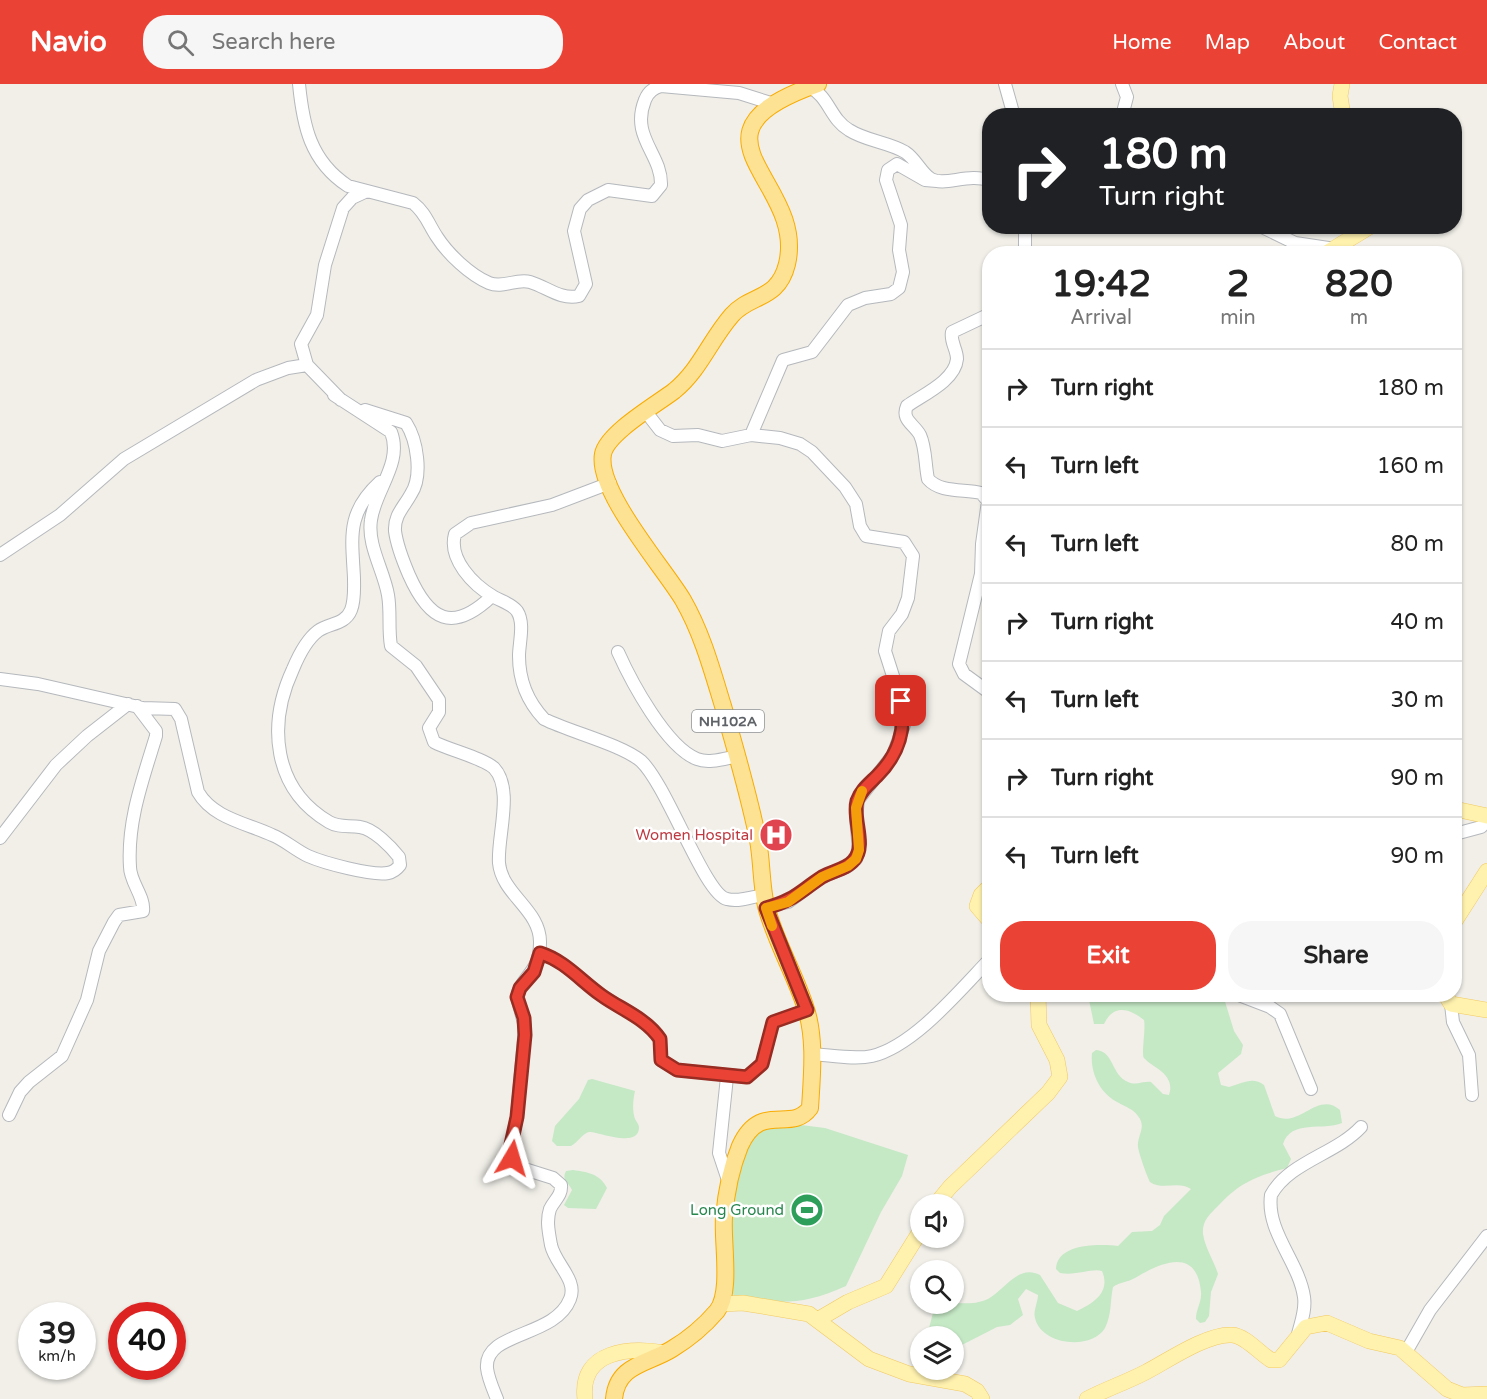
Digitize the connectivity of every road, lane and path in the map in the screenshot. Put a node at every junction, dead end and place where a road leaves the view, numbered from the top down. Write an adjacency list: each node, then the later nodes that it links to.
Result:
1 (299, 84): 12 (street)
2 (1005, 84): 7 (street)
3 (1122, 84): 8 (street)
4 (1342, 84): 9 (main road)
5 (814, 86): 6 (highway, NH102A); 11 (street)
6 (774, 104): 12 (street); 20 (highway, NH102A)
7 (1012, 108)
8 (1124, 108)
9 (1342, 108)
10 (982, 179): 11 (street)
11 (937, 181): 21 (street)
12 (367, 191): 18 (street)
13 (1277, 234): 15 (street)
14 (1358, 234): 16 (main road)
15 (1309, 246)
16 (1338, 246)
17 (982, 318): 24 (street)
18 (307, 365): 19 (street); 26 (street)
19 (334, 395): 22 (street); 27 (street)
20 (646, 412): 21 (street); 23 (highway, NH102A)
21 (751, 435): 39 (street)
22 (388, 475): 31 (street); 42 (street)
23 (610, 483): 27 (street); 32 (highway, NH102A)
24 (982, 494)
25 (982, 543): 30 (street)
26 (0, 555)
27 (492, 596): 39 (street)
28 (618, 652): 32 (street)
29 (0, 679): 31 (street)
30 (982, 687)
31 (132, 705): 36 (street); 54 (street)
32 (738, 756): 39 (highway, NH102A)
33 (1462, 811): 34 (main road)
34 (1487, 818): 35 (street)
35 (1462, 832)
36 (0, 838)
37 (1487, 872): 40 (main road)
38 (982, 894): 41 (main road)
39 (765, 901): 48 (highway, NH102A)
40 (1462, 910)
41 (982, 912)
42 (540, 953): 51 (street); 67 (street)
43 (982, 967): 50 (street)
44 (1038, 1002): 57 (main road)
45 (1259, 1002): 52 (street)
46 (1449, 1002): 53 (street)
47 (1459, 1002): 49 (main road)
48 (807, 1010): 50 (highway, NH102A); 51 (street)
49 (1487, 1010)
50 (812, 1054): 56 (highway, NH102A)
51 (726, 1077): 56 (street)
52 (1311, 1089)
53 (1472, 1095)
54 (9, 1115)
55 (1361, 1127): 62 (street)
56 (729, 1183): 60 (highway, NH102A)
57 (944, 1194)
58 (1487, 1236): 63 (street)
59 (910, 1248): 61 (main road)
60 (722, 1304): 61 (main road); 64 (highway)
61 (819, 1319): 65 (main road)
62 (1298, 1334): 63 (main road); 72 (main road)
63 (1406, 1352): 66 (main road)
64 (665, 1353): 68 (main road); 69 (highway)
65 (959, 1383): 70 (main road); 71 (main road)
66 (1487, 1394)
67 (497, 1399)
68 (585, 1399)
69 (614, 1399)
70 (966, 1399)
71 (982, 1399)
72 (1087, 1399)

